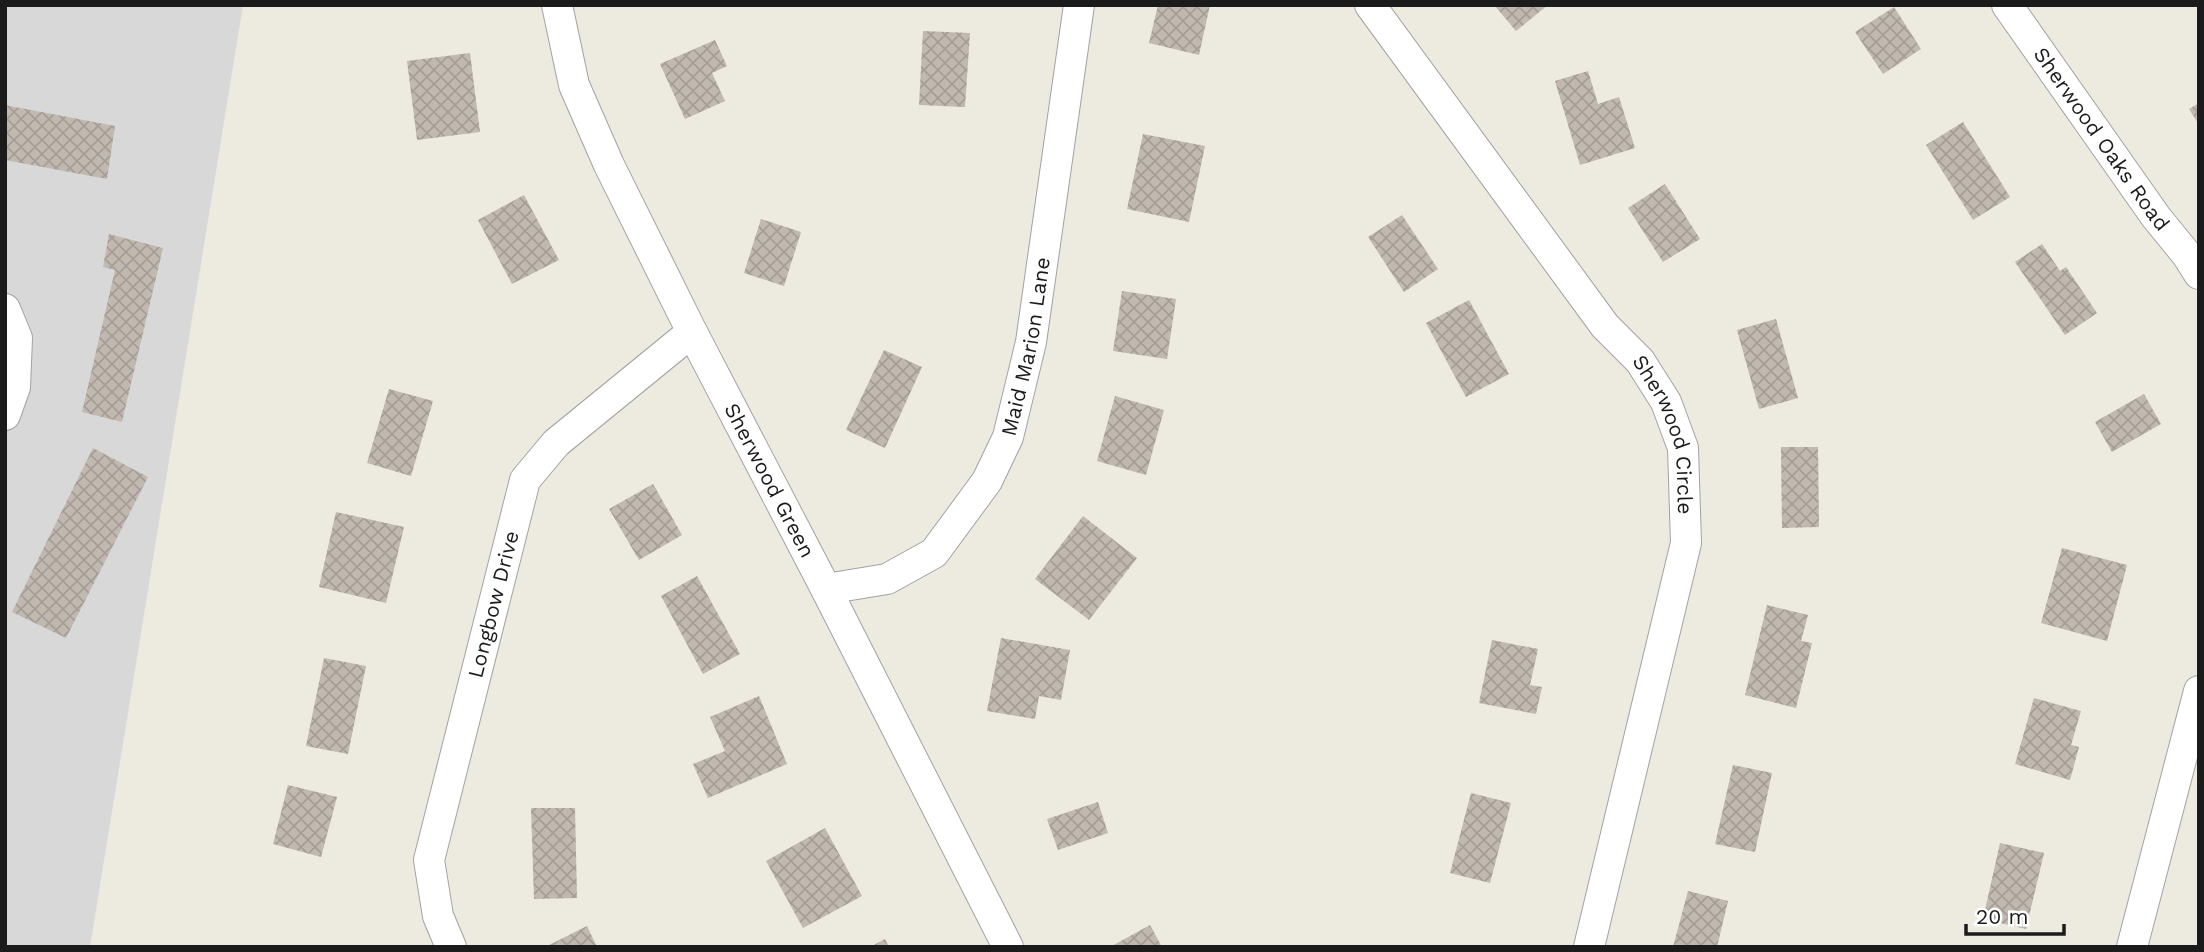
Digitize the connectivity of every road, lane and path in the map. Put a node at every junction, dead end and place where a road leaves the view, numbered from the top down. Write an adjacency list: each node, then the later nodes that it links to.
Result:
1 (557, 5): 7 (street, Sherwood Green)
2 (1079, 5): 9 (street, Maid Marion Lane)
3 (1370, 5): 13 (street, Sherwood Circle)
4 (2007, 5): 5 (street, Sherwood Oaks Road)
5 (2199, 274)
6 (5, 309): 8 (street)
7 (692, 332): 9 (street, Sherwood Green); 11 (street, Longbow Drive)
8 (5, 415)
9 (827, 589): 12 (street, Sherwood Green)
10 (2199, 691): 14 (street)
11 (451, 947)
12 (1008, 947)
13 (1589, 947)
14 (2132, 947)

